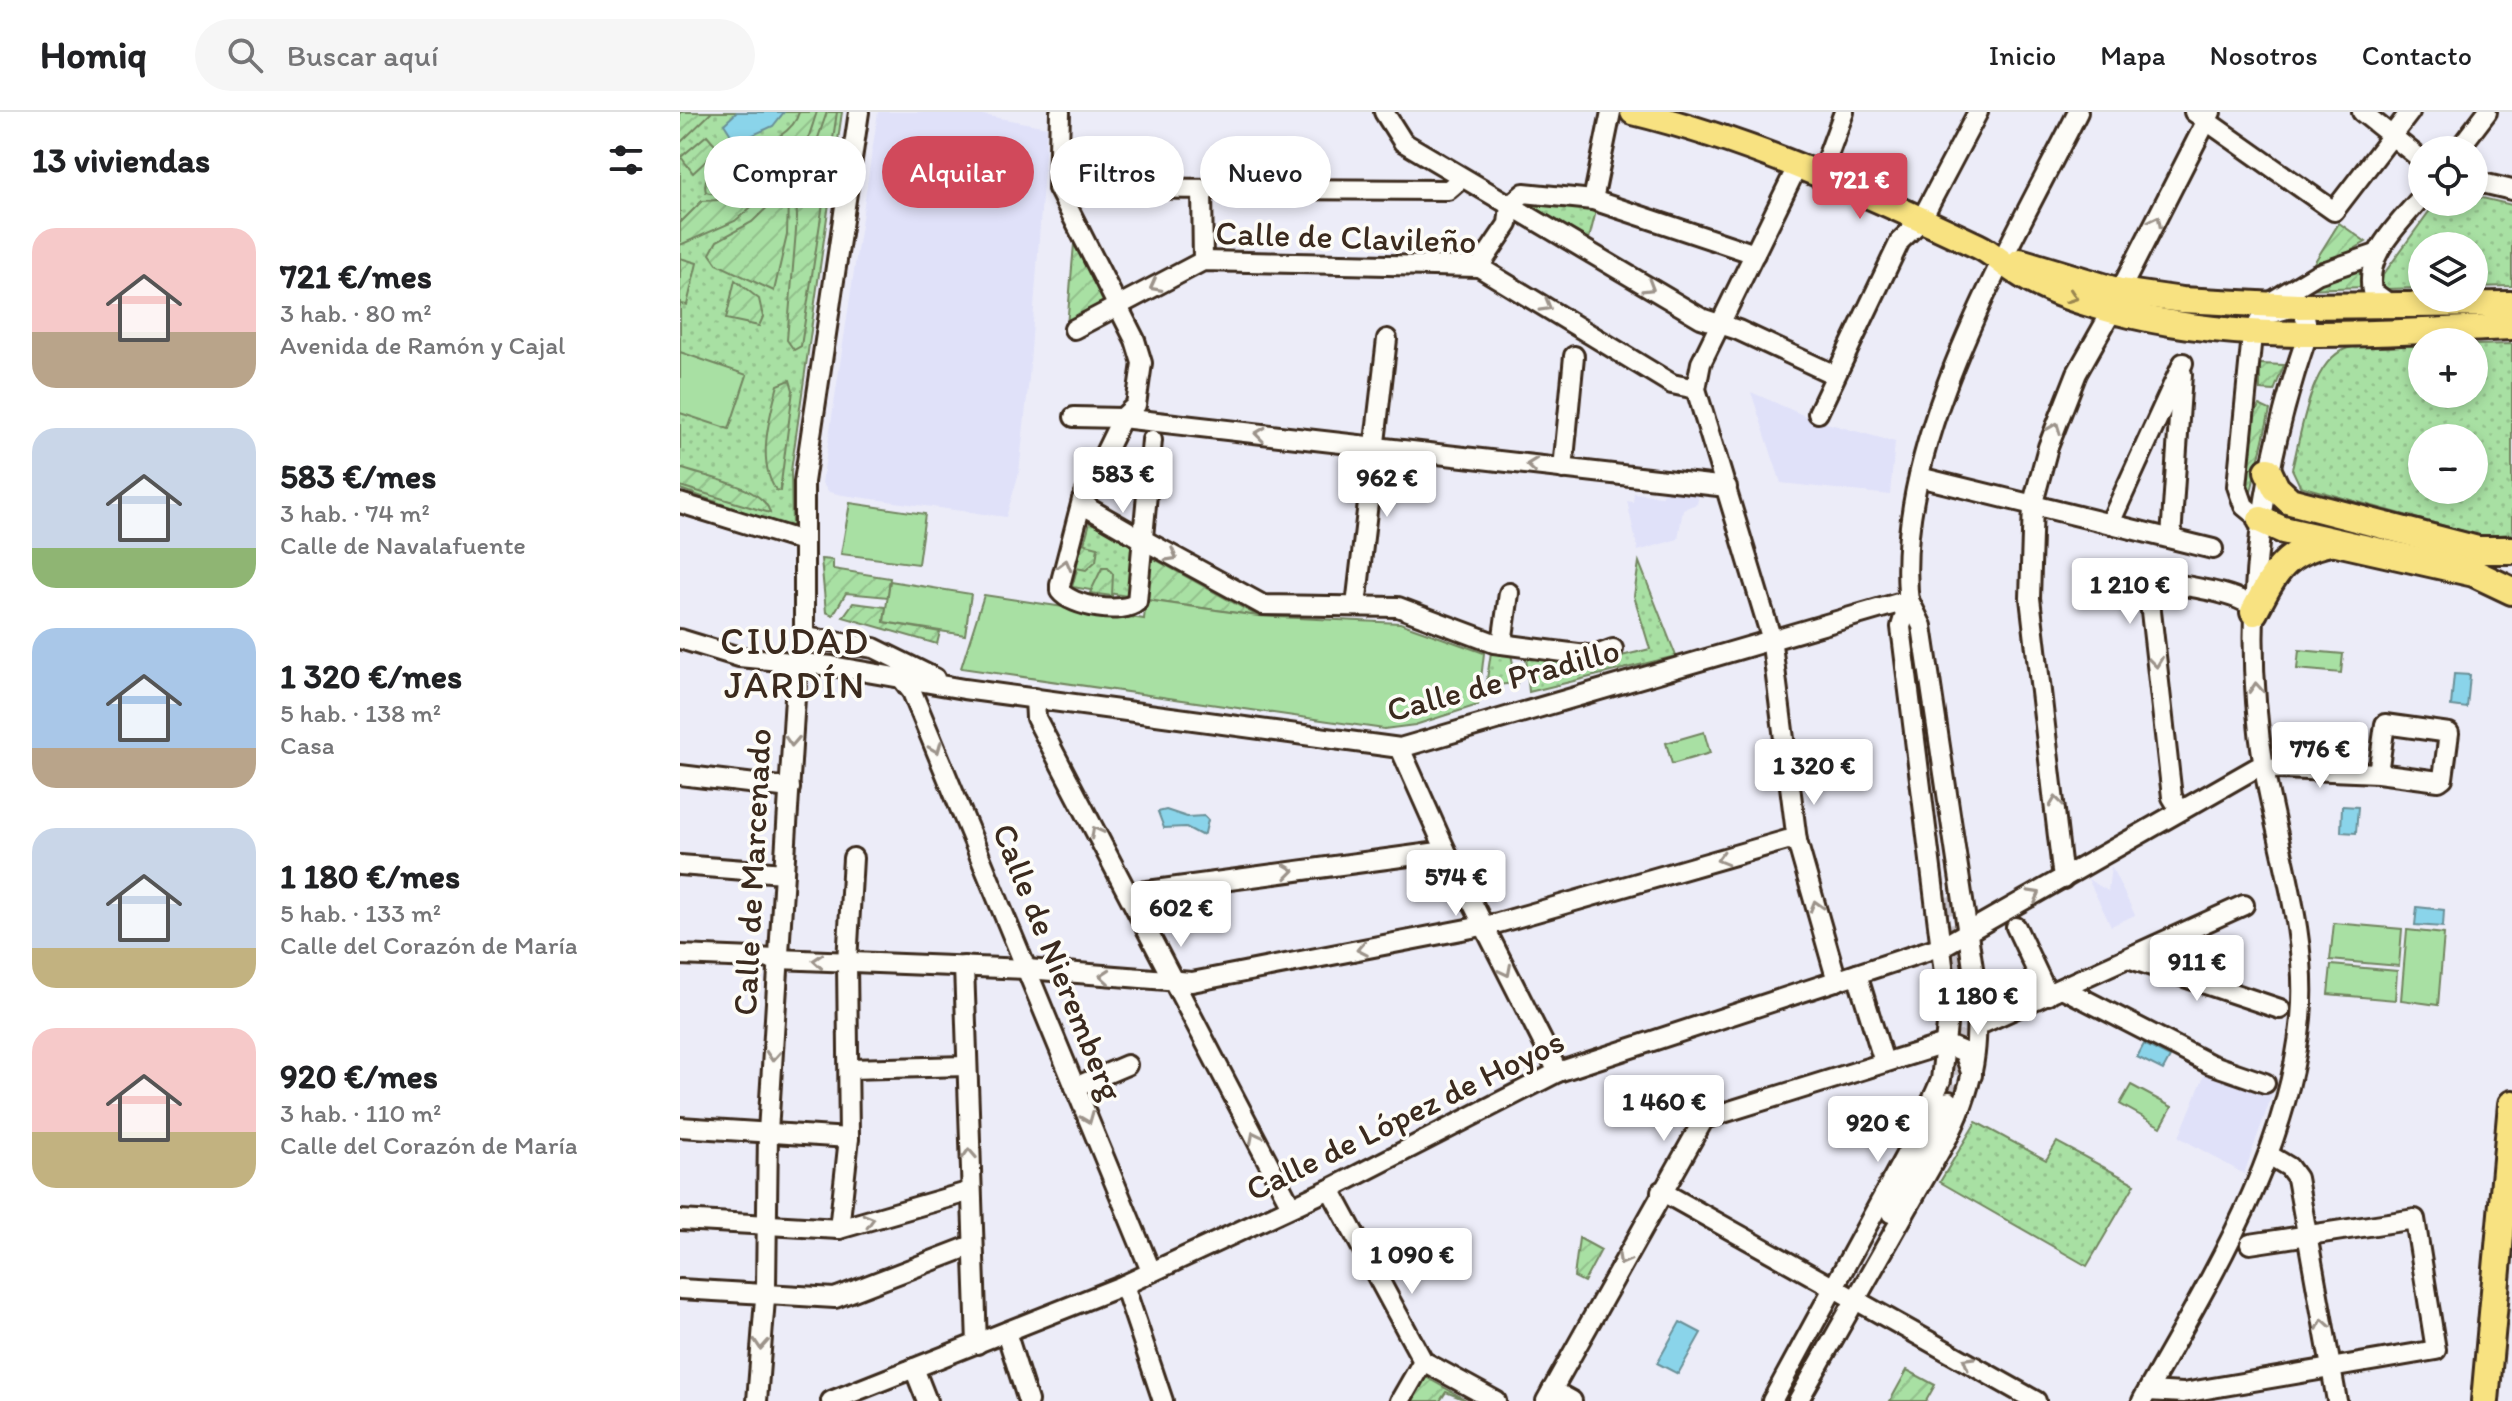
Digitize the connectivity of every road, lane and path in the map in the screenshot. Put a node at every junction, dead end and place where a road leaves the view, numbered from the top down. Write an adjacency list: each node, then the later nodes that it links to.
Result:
1 (859, 112): 66 (street, Calle de Marcenado)
2 (1060, 112): 13 (street)
3 (1384, 112): 19 (street)
4 (1611, 112): 23 (street)
5 (1633, 112): 17 (main road)
6 (1844, 112): 18 (street)
7 (1978, 112): 28 (street)
8 (2078, 112): 32 (street)
9 (2362, 112): 15 (street)
10 (2410, 112): 15 (street)
11 (2487, 112): 14 (street)
12 (2204, 114): 15 (street); 34 (street, one-way to 12)
13 (1059, 136)
14 (2469, 136)
15 (2390, 137): 16 (street)
16 (2408, 150)
17 (1797, 167): 18 (main road); 29 (street)
18 (1820, 177): 28 (main road)
19 (1462, 178): 21 (street); 24 (street)
20 (2488, 184): 22 (street)
21 (1331, 190)
22 (2512, 190)
23 (1593, 200): 24 (street); 29 (street)
24 (1510, 205): 33 (street); 40 (street, one-way to 40)
25 (1068, 208): 39 (street)
26 (1202, 208): 31 (street)
27 (2408, 214): 30 (street)
28 (1920, 222): 32 (main road); 47 (street)
29 (1755, 254): 40 (street)
30 (2376, 254): 36 (street); 37 (street)
31 (1203, 261): 33 (street, Calle de Clavileño); 39 (street, Calle de Clavileño, one-way to 39)
32 (2003, 261): 34 (main road); 56 (street)
33 (1479, 267): 48 (street, Calle de Clavileño, one-way to 48)
34 (2116, 301): 36 (main road); 44 (main road); 60 (street, one-way to 34)
35 (2512, 304): 37 (main road)
36 (2266, 305): 38 (main road)
37 (2391, 305): 38 (main road)
38 (2298, 306): 43 (street); 44 (street)
39 (1117, 307): 42 (street, Calle de Clavileño); 51 (street)
40 (1719, 324): 47 (street); 48 (street)
41 (2512, 327): 43 (main road)
42 (1074, 329)
43 (2308, 333): 44 (main road); 55 (street)
44 (2252, 335): 61 (street)
45 (1387, 339): 53 (street)
46 (1574, 356): 54 (street)
47 (1835, 375): 49 (street)
48 (1696, 389): 57 (street)
49 (1818, 413)
50 (1074, 417): 51 (street)
51 (1122, 418): 53 (street, one-way to 51); 58 (street)
52 (1152, 440): 64 (street)
53 (1374, 448): 54 (street, one-way to 53); 72 (street)
54 (1563, 469): 57 (street)
55 (2268, 471): 61 (street); 68 (highway)
56 (1919, 477): 60 (street); 71 (street)
57 (1727, 487): 75 (street)
58 (1082, 500): 64 (street); 64 (street, one-way to 58)
59 (680, 503): 66 (street)
60 (2033, 503): 62 (street); 96 (street, one-way to 60)
61 (2261, 520): 65 (highway); 73 (street)
62 (2110, 523): 63 (street); 63 (street)
63 (2171, 538): 67 (street)
64 (1142, 539): 72 (street, one-way to 72)
65 (2338, 540): 69 (highway); 73 (highway)
66 (802, 541): 74 (street, Calle de Marcenado)
67 (2213, 549)
68 (2512, 550)
69 (2512, 591)
70 (1509, 593): 77 (street)
71 (1909, 600): 75 (street, Calle de Pradillo); 97 (street); 102 (street); 103 (street)
72 (1356, 606): 77 (street)
73 (2254, 611): 86 (street, one-way to 73); 90 (street, one-way to 90)
74 (804, 637): 78 (street, Calle de Pradillo); 80 (street, Calle de Marcenado)
75 (1771, 637): 85 (street, Calle de Pradillo); 91 (street)
76 (680, 639): 80 (street, Calle de Pradillo)
77 (1502, 644): 79 (street)
78 (874, 648): 81 (street); 83 (street, Calle de Pradillo)
79 (1613, 649)
80 (800, 663): 81 (street, Calle de Pradillo); 89 (street, Calle de Marcenado, one-way to 89)
81 (865, 671): 82 (street, Calle de Pradillo)
82 (902, 679): 83 (street, Calle de Pradillo); 109 (street, Calle de Nieremberg, one-way to 109)
83 (964, 689): 84 (street, Calle de Pradillo)
84 (1035, 698): 85 (street, Calle de Pradillo); 98 (street, one-way to 84)
85 (1400, 748): 92 (street)
86 (2264, 766): 87 (street); 90 (street, Calle de López de Hoyos); 131 (street)
87 (2378, 773): 87 (street)
88 (680, 775): 89 (street)
89 (790, 788): 95 (street, Calle de Marcenado)
90 (2180, 810): 96 (street, Calle de López de Hoyos)
91 (1797, 841): 100 (street, one-way to 100); 111 (street, one-way to 91)
92 (1446, 851): 98 (street, one-way to 92); 100 (street)
93 (853, 858): 107 (street)
94 (680, 865): 95 (street)
95 (784, 873): 105 (street, Calle de Marcenado)
96 (2063, 879): 102 (street, Calle de López de Hoyos, one-way to 96)
97 (1949, 895)
98 (1131, 898): 112 (street)
99 (2244, 905): 106 (street)
100 (1483, 926): 112 (street, one-way to 112); 122 (street, one-way to 122)
101 (2016, 927): 113 (street)
102 (1968, 934): 103 (street, Calle de López de Hoyos); 116 (street)
103 (1938, 947): 110 (street, Calle de López de Hoyos); 115 (street)
104 (680, 955): 105 (street)
105 (779, 958): 107 (street, one-way to 105); 129 (street, Calle de Marcenado, one-way to 129)
106 (2128, 958): 113 (street); 114 (street)
107 (847, 962): 108 (street); 121 (street)
108 (964, 966): 109 (street); 120 (street)
109 (1027, 969): 112 (street, one-way to 109); 125 (street, Calle de Nieremberg)
110 (1857, 974): 111 (street, Calle de López de Hoyos); 118 (street)
111 (1837, 981): 122 (street, Calle de López de Hoyos)
112 (1174, 982): 135 (street, one-way to 112)
113 (2056, 992): 116 (street); 124 (street)
114 (2280, 1009)
115 (1946, 1016): 116 (street); 117 (street)
116 (1978, 1021): 123 (street)
117 (1945, 1044): 118 (street); 123 (street); 146 (street)
118 (1884, 1062): 134 (street)
119 (1127, 1065): 125 (street)
120 (966, 1066): 121 (street); 133 (street, one-way to 120)
121 (849, 1069): 130 (street)
122 (1558, 1072): 132 (street, Calle de López de Hoyos)
123 (1973, 1076): 148 (street)
124 (2265, 1083)
125 (1075, 1087): 143 (street, Calle de Nieremberg, one-way to 143)
126 (1949, 1101): 140 (street)
127 (2512, 1104): 168 (highway)
128 (680, 1127): 129 (street)
129 (768, 1132): 130 (street); 137 (street, Calle de Marcenado)
130 (849, 1138): 138 (street)
131 (2269, 1155): 139 (street); 156 (street)
132 (1330, 1189): 135 (street, Calle de López de Hoyos); 151 (street)
133 (971, 1191): 138 (street, one-way to 133); 142 (street)
134 (1661, 1191): 146 (street); 154 (street, one-way to 154)
135 (1291, 1206): 143 (street, Calle de López de Hoyos)
136 (680, 1220): 137 (street)
137 (767, 1226): 138 (street); 147 (street, Calle de Marcenado)
138 (839, 1229)
139 (2307, 1235): 141 (street); 153 (street, one-way to 139); 153 (street)
140 (1878, 1237): 146 (street); 148 (street)
141 (2250, 1244)
142 (973, 1245): 147 (street); 150 (street)
143 (1151, 1271): 144 (street, Calle de López de Hoyos)
144 (1124, 1285): 149 (street, Calle de López de Hoyos); 157 (street)
145 (680, 1289): 147 (street)
146 (1835, 1290): 148 (street); 155 (street)
147 (765, 1294): 158 (street, Calle de Marcenado, one-way to 158)
148 (1855, 1300): 165 (street); 166 (street, one-way to 148)
149 (1006, 1332): 150 (street, Calle de López de Hoyos); 161 (street)
150 (977, 1344): 152 (street, Calle de López de Hoyos)
151 (1423, 1361): 162 (street); 163 (street)
152 (914, 1368): 159 (street, Calle de López de Hoyos); 160 (street)
153 (2331, 1369): 156 (street); 167 (street)
154 (1549, 1395): 164 (street)
155 (1777, 1396)
156 (2145, 1396)
157 (1156, 1399)
158 (757, 1401)
159 (831, 1401)
160 (927, 1401)
161 (1028, 1401)
162 (1400, 1401)
163 (1496, 1401)
164 (1572, 1401)
165 (1798, 1401)
166 (2036, 1401)
167 (2337, 1401)
168 (2485, 1401)

